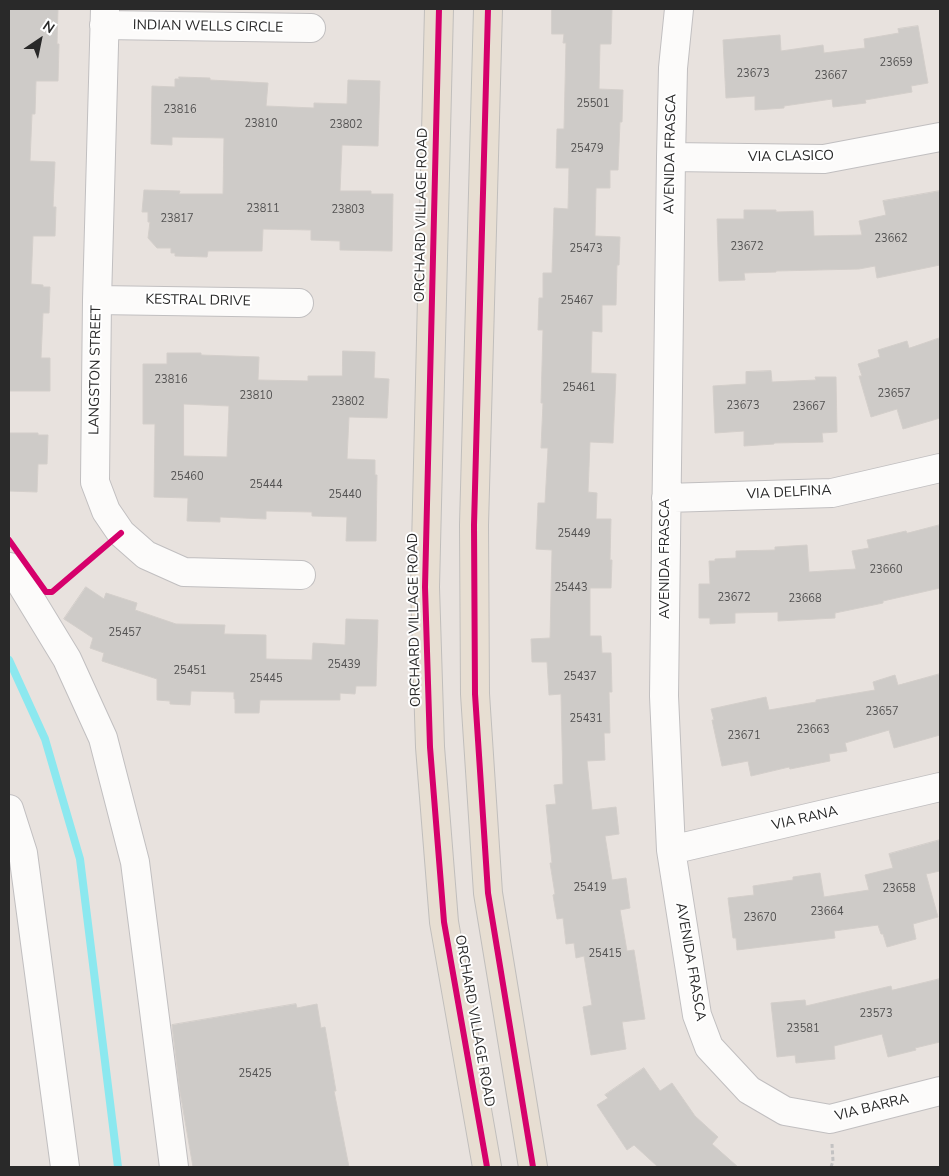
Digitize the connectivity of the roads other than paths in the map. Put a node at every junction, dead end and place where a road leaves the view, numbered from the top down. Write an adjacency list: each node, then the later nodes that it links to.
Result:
1 (439, 9): 21 (main road, ORCHARD VILLAGE ROAD)
2 (488, 9): 22 (main road)
3 (679, 9): 7 (street, AVENIDA FRASCA)
4 (104, 17): 5 (street, INDIAN WELLS CIRCLE); 8 (street, LANGSTON STREET)
5 (311, 28)
6 (940, 137): 7 (street, VIA CLASICO)
7 (671, 158): 11 (street, AVENIDA FRASCA)
8 (97, 300): 9 (street, KESTRAL DRIVE); 13 (street, LANGSTON STREET)
9 (299, 303)
10 (940, 468): 11 (street, VIA DELFINA)
11 (666, 498): 16 (street, AVENIDA FRASCA)
12 (9, 567): 20 (street)
13 (301, 575)
14 (940, 787): 16 (street, VIA RANA)
15 (9, 809): 19 (street)
16 (671, 850): 17 (street, AVENIDA FRASCA)
17 (750, 1090): 18 (street, VIA BARRA)
18 (940, 1091)
19 (65, 1167)
20 (174, 1167)
21 (487, 1167)
22 (533, 1167)

